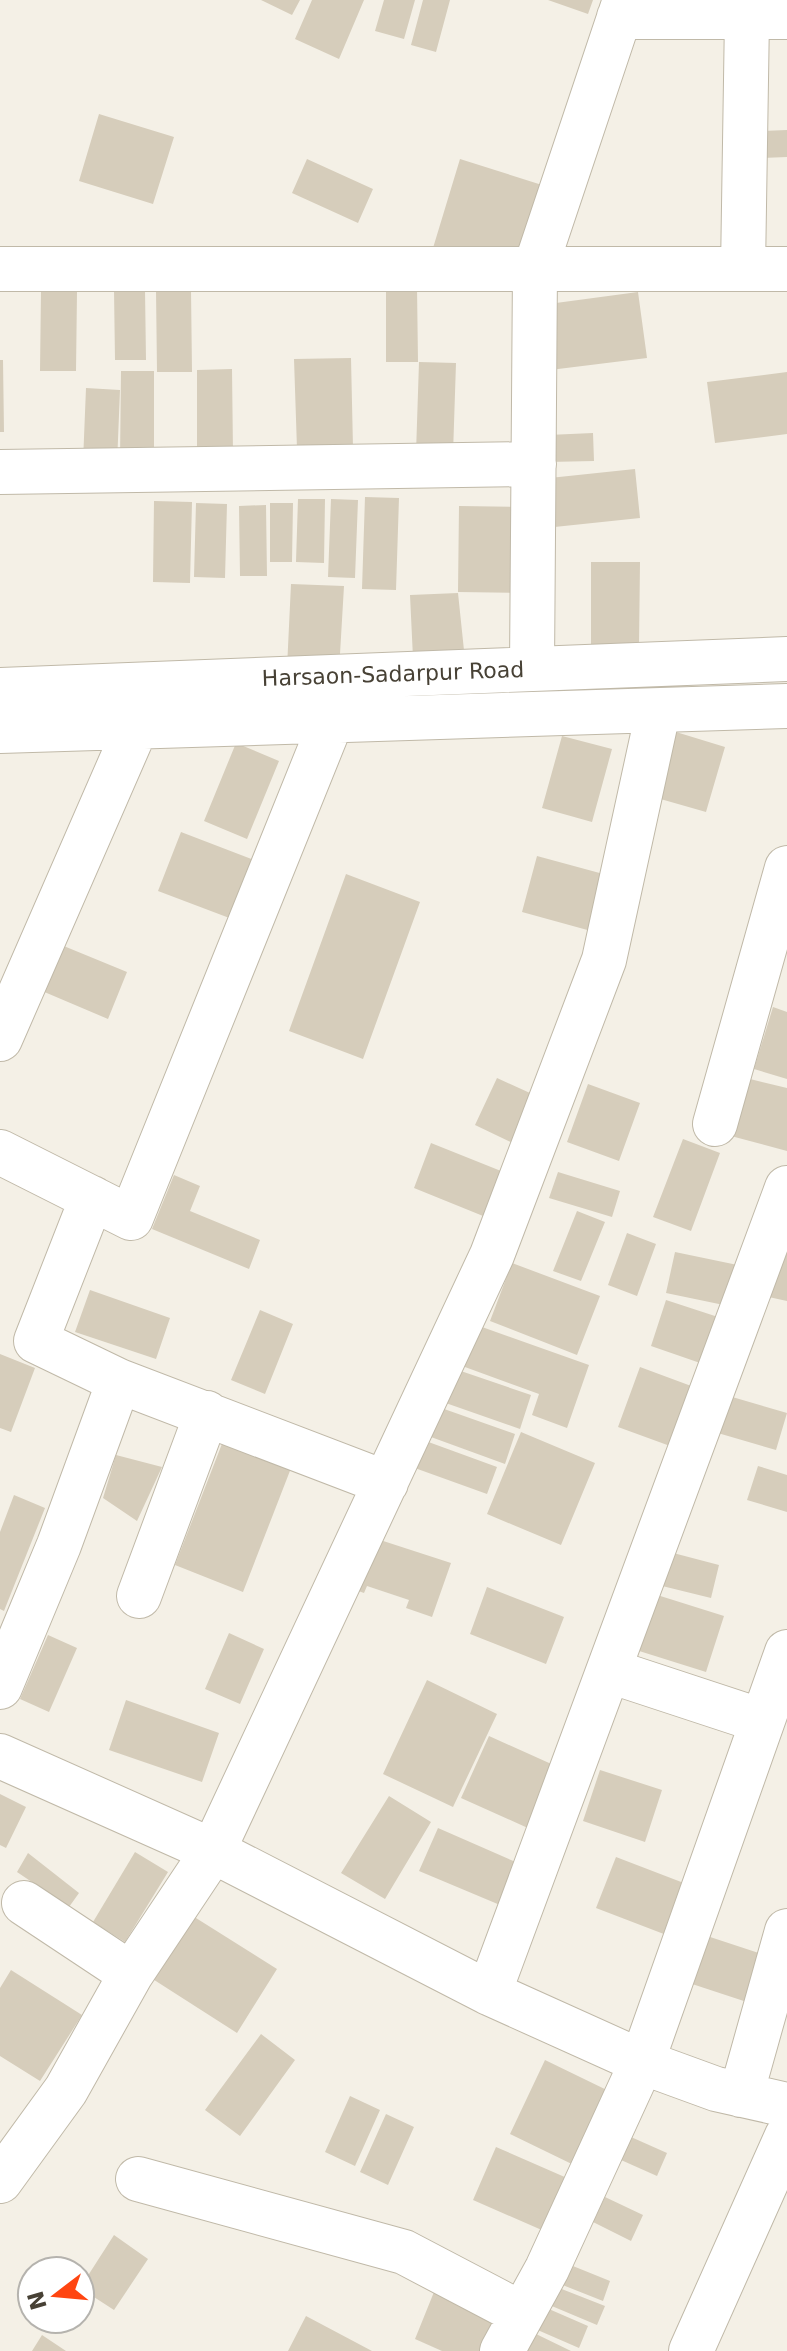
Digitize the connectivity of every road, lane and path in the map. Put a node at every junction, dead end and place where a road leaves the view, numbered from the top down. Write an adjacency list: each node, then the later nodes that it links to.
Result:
1 (622, 8): 2 (street); 4 (street)
2 (767, 17): 5 (street)
3 (0, 269): 4 (street)
4 (535, 269): 5 (street); 7 (street)
5 (743, 269): 6 (street)
6 (787, 269)
7 (534, 464): 8 (street); 10 (street)
8 (0, 472)
9 (787, 659): 10 (street, Harsaon-Sadarpur Road)
10 (532, 668): 11 (street, Harsaon-Sadarpur Road)
11 (0, 690)
12 (787, 706): 13 (street, Harsaon-Sadarpur Road)
13 (658, 712): 14 (street, Harsaon-Sadarpur Road); 25 (street)
14 (331, 722): 15 (street, Harsaon-Sadarpur Road); 22 (street)
15 (137, 725): 16 (street, Harsaon-Sadarpur Road); 18 (street)
16 (0, 731)
17 (787, 871): 19 (street)
18 (0, 1039)
19 (715, 1124)
20 (0, 1152): 22 (street)
21 (787, 1188): 28 (street)
22 (92, 1198): 23 (street)
23 (119, 1381): 24 (street); 29 (street)
24 (207, 1413): 25 (street); 26 (street)
25 (386, 1483): 32 (street)
26 (139, 1596)
27 (787, 1652): 30 (street)
28 (610, 1671): 30 (street); 36 (street)
29 (0, 1687)
30 (762, 1721): 37 (street)
31 (0, 1756): 32 (street)
32 (213, 1851): 35 (street); 36 (street)
33 (24, 1903): 35 (street)
34 (787, 1931): 38 (street)
35 (131, 1974): 42 (street)
36 (489, 1993): 37 (street)
37 (642, 2062): 38 (street); 43 (street)
38 (741, 2095): 39 (street)
39 (787, 2105)
40 (787, 2136): 44 (street)
41 (138, 2179): 43 (street)
42 (0, 2181)
43 (512, 2332)
44 (691, 2351)

